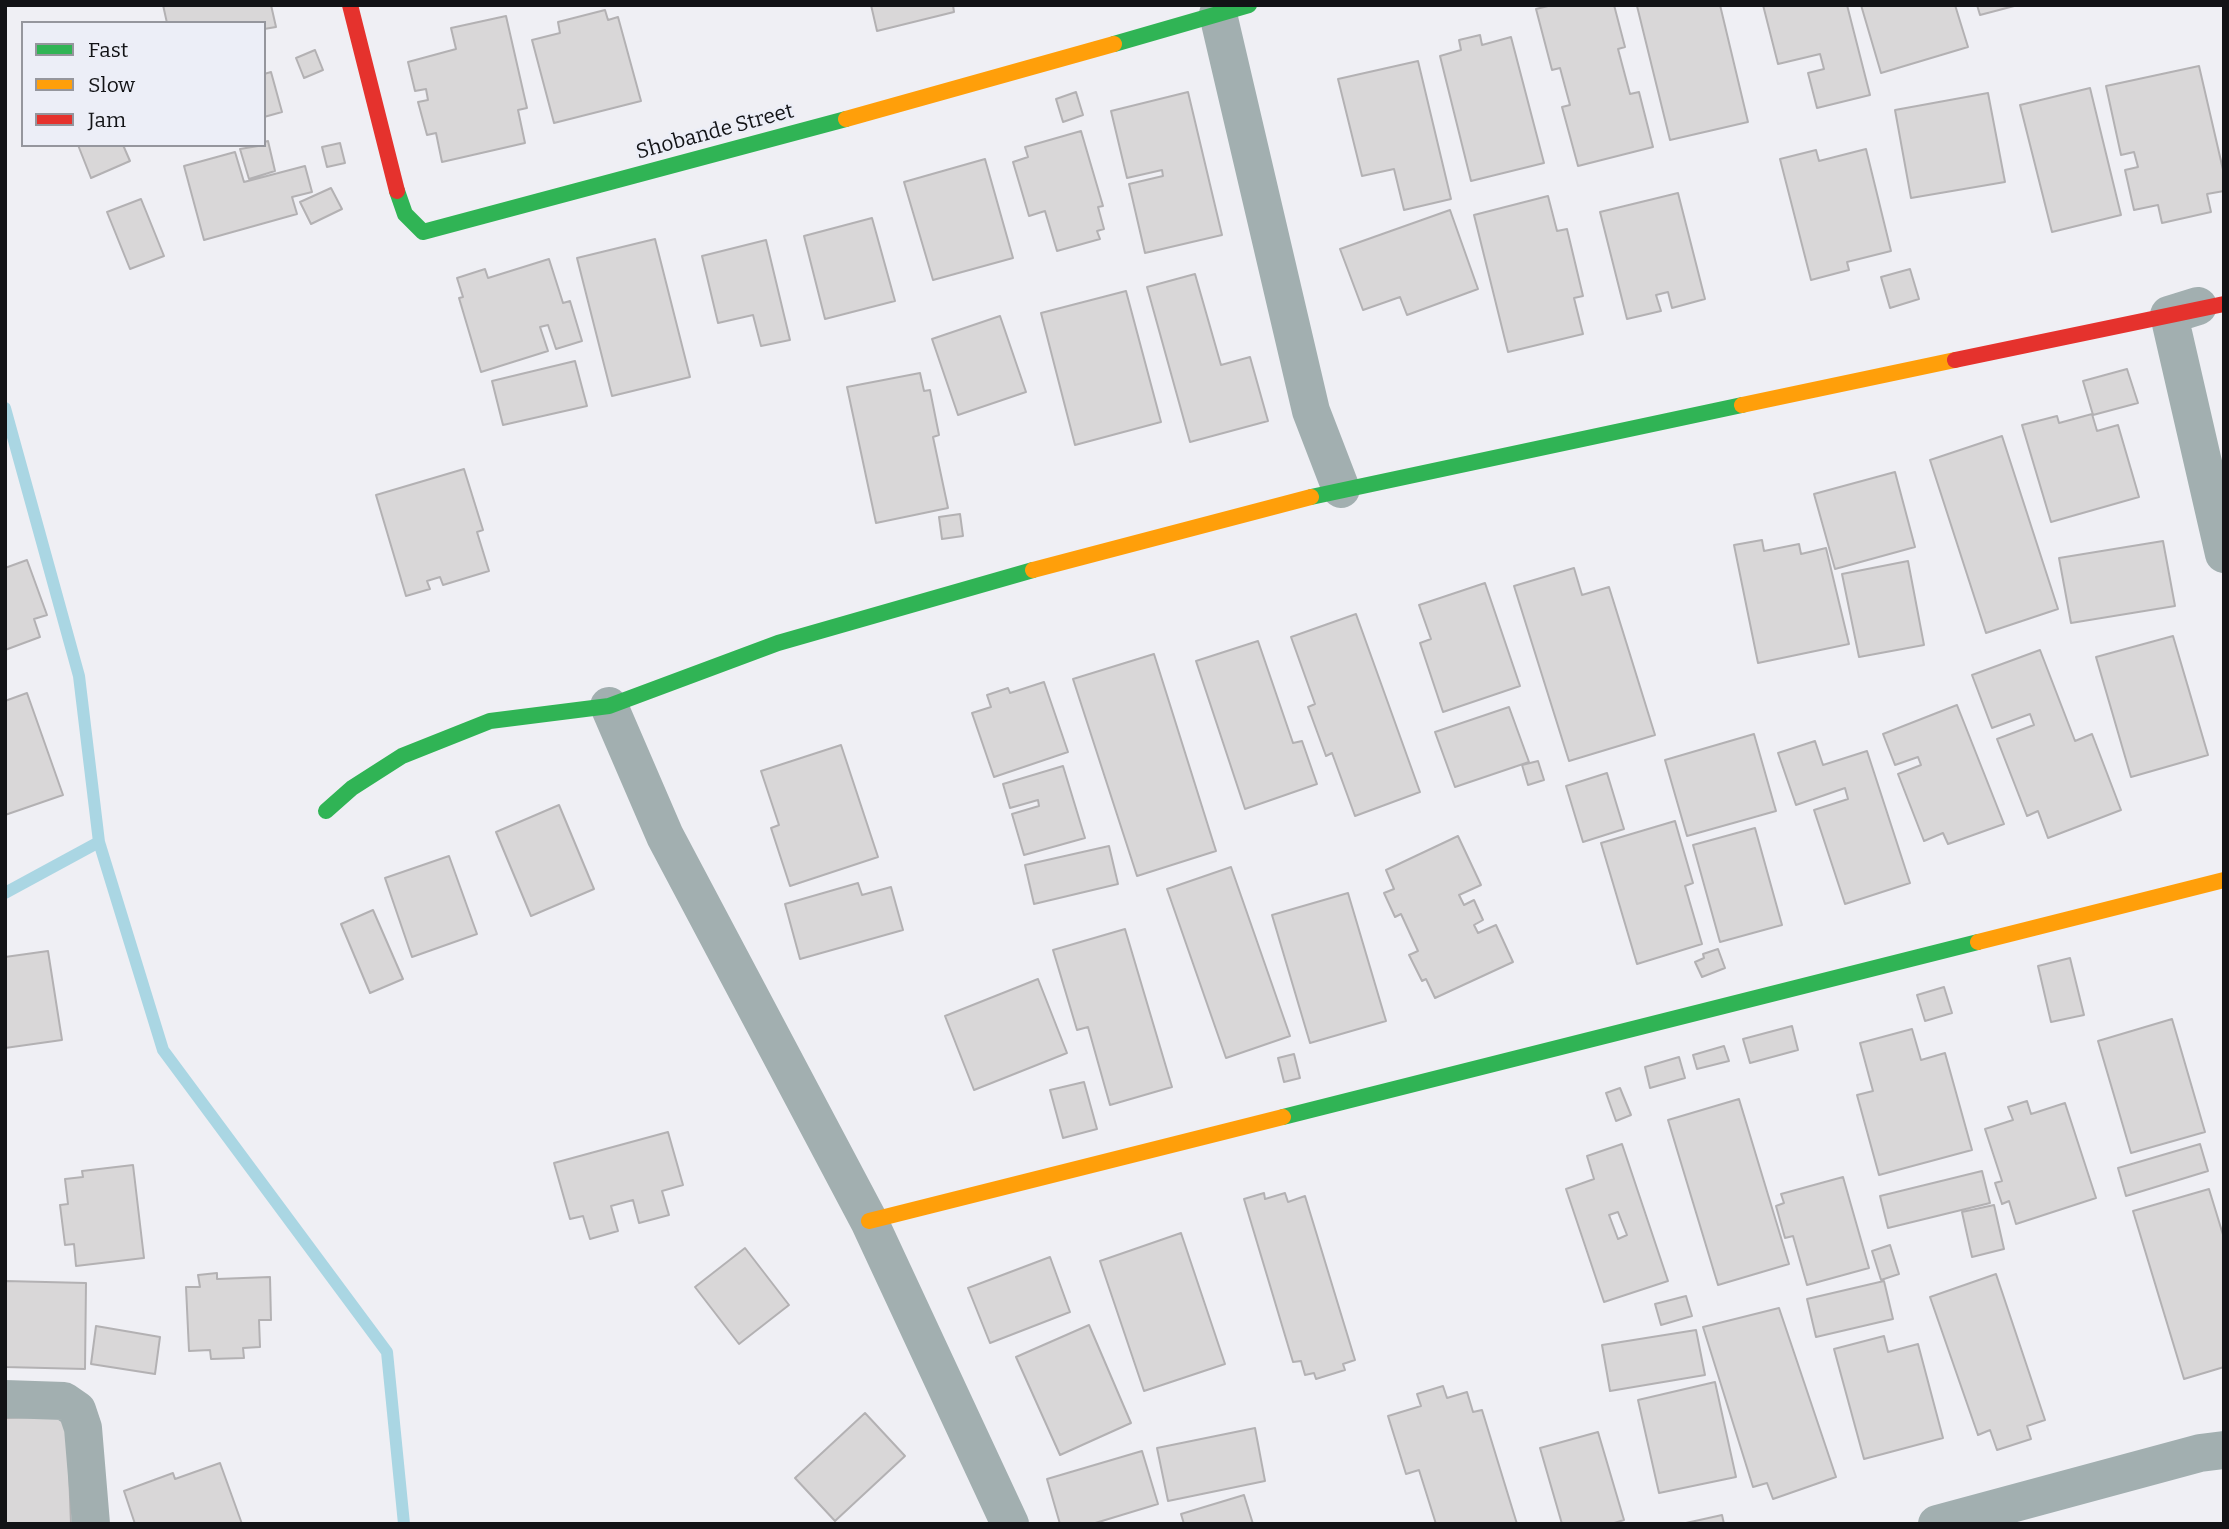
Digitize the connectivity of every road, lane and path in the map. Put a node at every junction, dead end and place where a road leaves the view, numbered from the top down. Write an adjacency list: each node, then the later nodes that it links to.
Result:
1 (350, 5): 2 (street, Shobande Street)
2 (1234, 10): 6 (street)
3 (2224, 299): 5 (street)
4 (2224, 304): 5 (street)
5 (2169, 315): 6 (street); 7 (street)
6 (1341, 489): 8 (street)
7 (2224, 554)
8 (609, 706): 9 (street); 11 (street)
9 (326, 811)
10 (2224, 880): 11 (street)
11 (869, 1222): 15 (street)
12 (5, 1399): 14 (street)
13 (2224, 1450): 16 (street)
14 (92, 1524)
15 (1010, 1524)
16 (1937, 1524)

